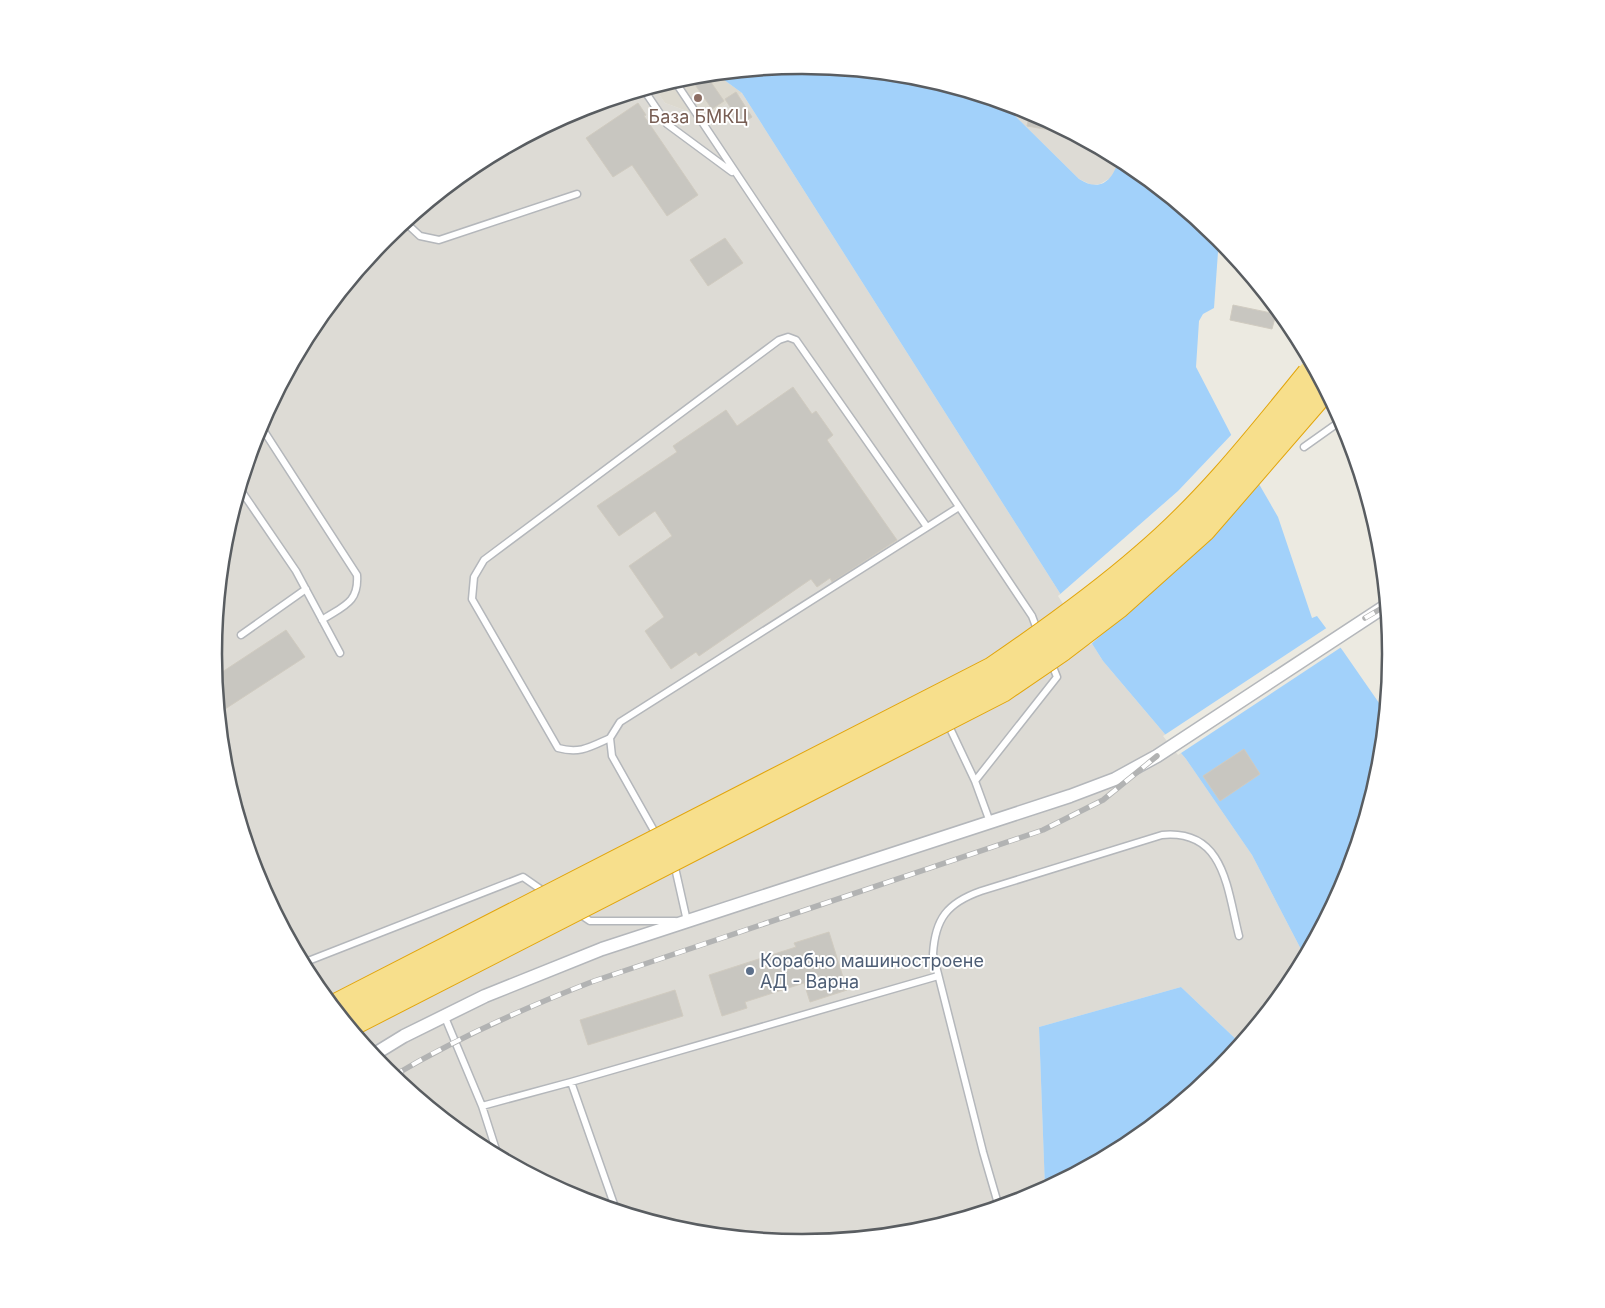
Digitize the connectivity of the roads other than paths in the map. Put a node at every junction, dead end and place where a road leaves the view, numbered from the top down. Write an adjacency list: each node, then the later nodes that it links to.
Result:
1 (679, 87): 3 (lane)
2 (648, 95): 3 (lane)
3 (737, 176): 10 (lane)
4 (577, 194): 5 (lane)
5 (410, 227)
6 (1336, 425): 8 (lane)
7 (265, 433): 14 (lane)
8 (1304, 447)
9 (245, 496): 12 (lane)
10 (959, 507): 11 (lane); 16 (lane)
11 (927, 527): 22 (lane); 22 (lane)
12 (306, 589): 14 (lane); 15 (lane)
13 (1381, 608): 24 (street)
14 (322, 620): 18 (lane)
15 (241, 635)
16 (1043, 642)
17 (1046, 651): 23 (lane)
18 (340, 653)
19 (930, 688): 20 (lane)
20 (938, 705)
21 (943, 714): 23 (lane)
22 (610, 738): 25 (lane)
23 (975, 781): 24 (lane)
24 (990, 822): 29 (street)
25 (663, 848)
26 (667, 856): 29 (lane)
27 (560, 902): 31 (lane)
28 (568, 906): 29 (lane)
29 (687, 921): 34 (street)
30 (1239, 936): 32 (lane)
31 (310, 960)
32 (938, 976): 37 (lane); 40 (lane)
33 (340, 1004): 35 (highway, bridge)
34 (444, 1015): 36 (street); 38 (lane)
35 (354, 1022)
36 (380, 1051)
37 (571, 1082): 38 (lane); 41 (lane)
38 (482, 1106): 39 (lane)
39 (495, 1146)
40 (997, 1200)
41 (613, 1202)

